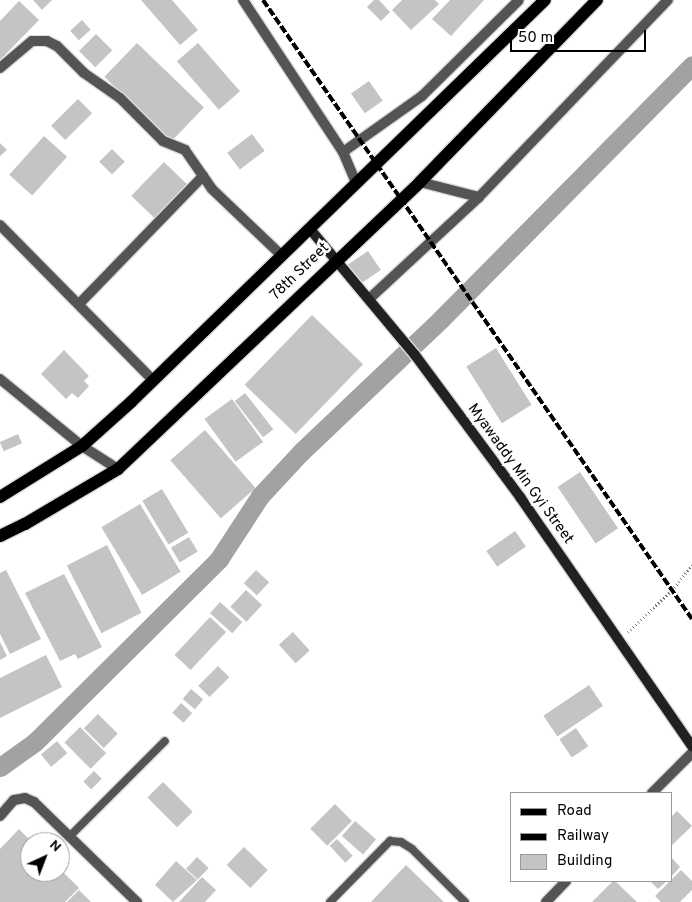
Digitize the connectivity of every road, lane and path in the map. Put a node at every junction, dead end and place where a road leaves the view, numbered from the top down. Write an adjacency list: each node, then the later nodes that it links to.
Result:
1 (243, 0): 7 (street)
2 (519, 0): 7 (street)
3 (545, 0): 10 (main road, 78th Street)
4 (668, 0): 11 (street)
5 (590, 2): 9 (main road, 78th Street)
6 (0, 68): 8 (street)
7 (343, 152): 10 (street)
8 (203, 176): 14 (street); 17 (street)
9 (420, 182): 11 (street); 15 (main road, 78th Street)
10 (356, 183): 13 (main road, 78th Street)
11 (479, 197): 16 (street)
12 (0, 225): 17 (street)
13 (310, 229): 14 (main road, 78th Street); 15 (main road, Myawaddy Min Gyi Street)
14 (282, 256): 19 (main road, 78th Street)
15 (336, 259): 16 (main road, Myawaddy Min Gyi Street); 21 (main road, 78th Street)
16 (368, 299): 25 (main road, Myawaddy Min Gyi Street)
17 (80, 303): 19 (street)
18 (0, 379): 20 (street)
19 (154, 380): 20 (main road, 78th Street)
20 (82, 446): 21 (street); 22 (main road, 78th Street)
21 (118, 469): 23 (main road, 78th Street)
22 (0, 497)
23 (0, 536)
24 (692, 565): 25 (path)
25 (619, 641): 27 (main road, Myawaddy Min Gyi Street)
26 (165, 741): 32 (lane)
27 (692, 746)
28 (692, 752): 29 (street)
29 (653, 792)
30 (0, 816): 31 (street)
31 (66, 832)
32 (70, 836): 34 (street)
33 (565, 882): 37 (street)
34 (137, 902)
35 (330, 902): 36 (lane)
36 (465, 902)
37 (546, 902)

